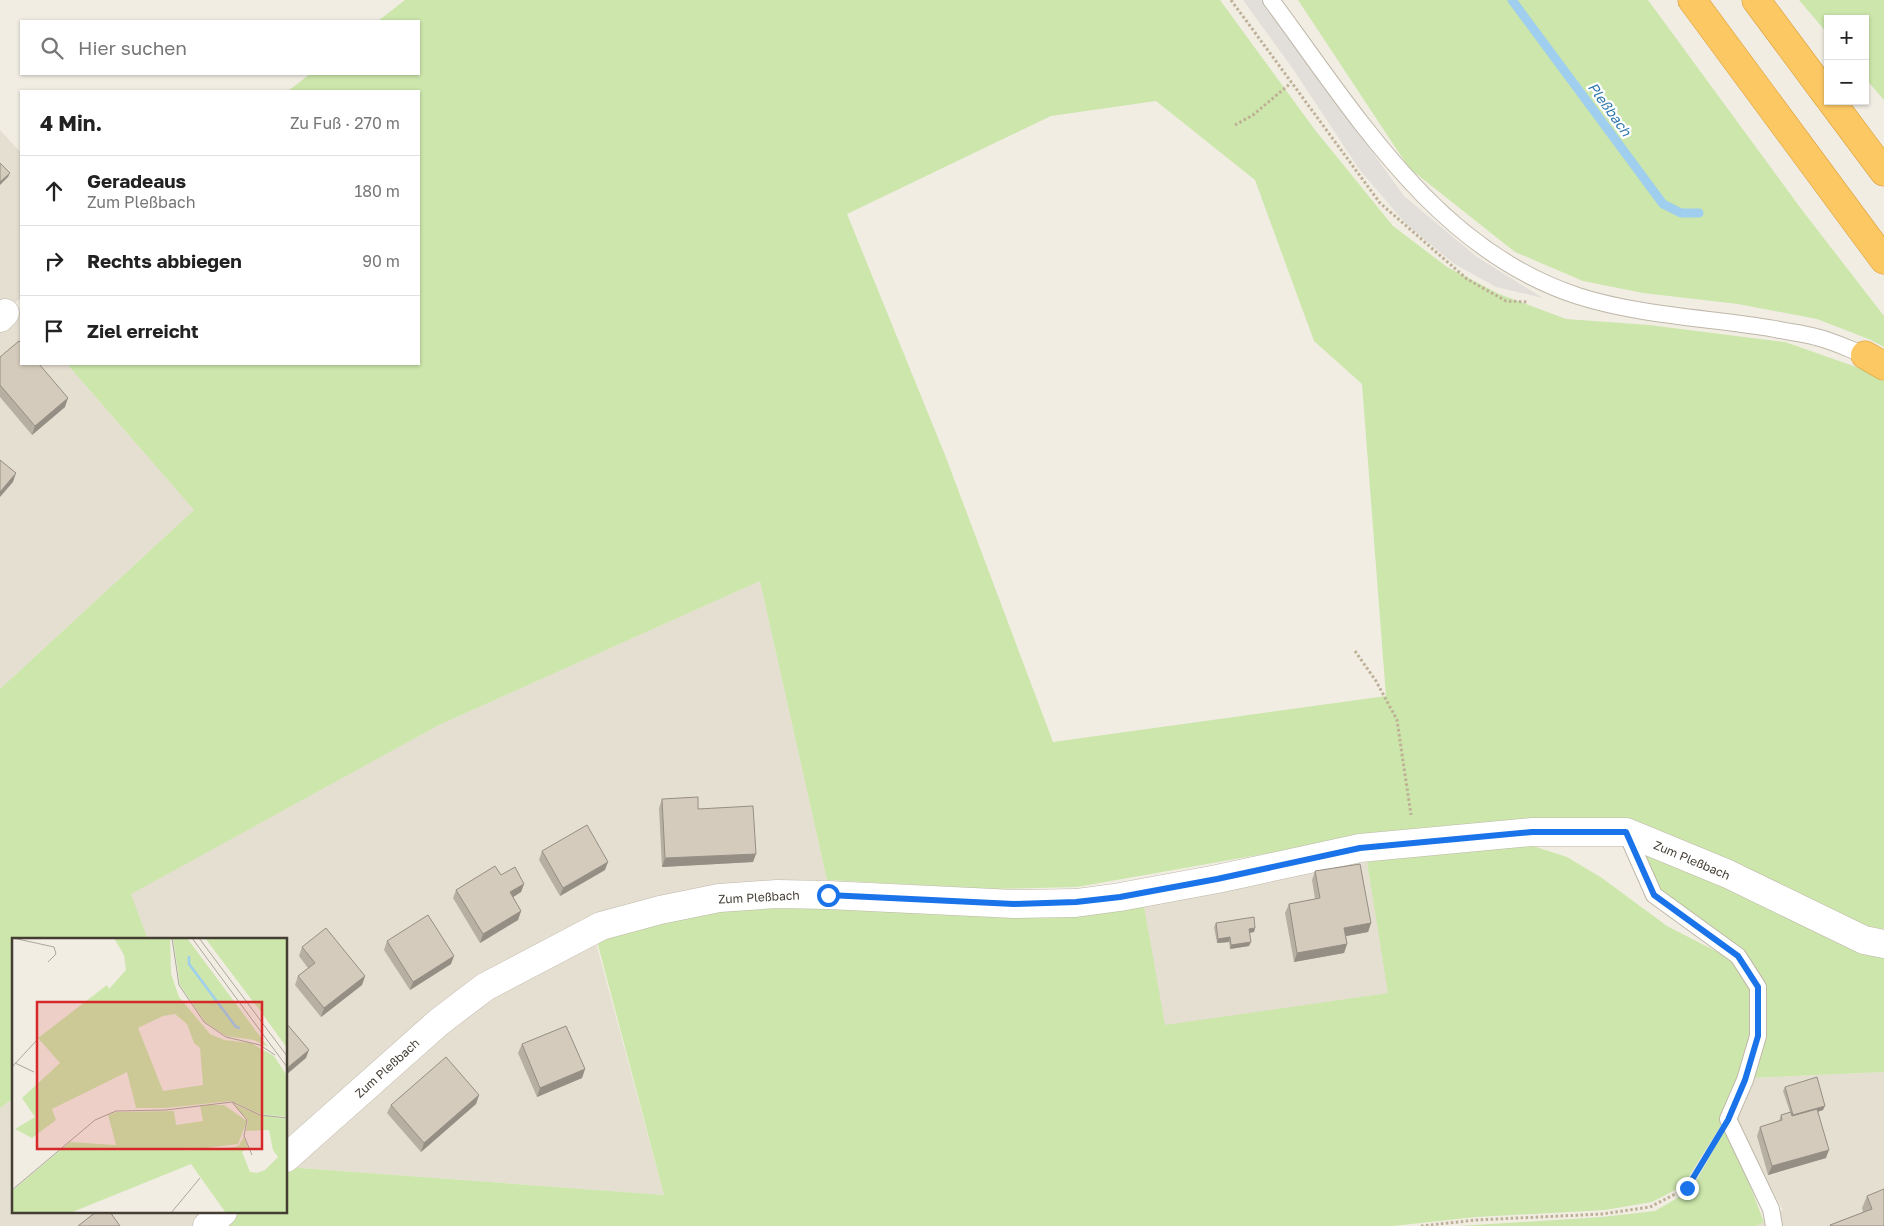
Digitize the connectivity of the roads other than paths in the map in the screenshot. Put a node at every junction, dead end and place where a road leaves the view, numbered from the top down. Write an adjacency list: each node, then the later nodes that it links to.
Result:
1 (1271, 0): 8 (lane)
2 (1692, 0): 7 (highway)
3 (1756, 0): 4 (highway)
4 (1824, 91)
5 (1834, 105): 6 (highway)
6 (1884, 172)
7 (1884, 260)
8 (1875, 361)
9 (1626, 832): 10 (street, Zum Pleßbach); 11 (street, Zum Pleßbach); 14 (lane)
10 (1884, 944)
11 (288, 1156)
12 (221, 1214): 13 (street)
13 (207, 1226)
14 (1774, 1226)

